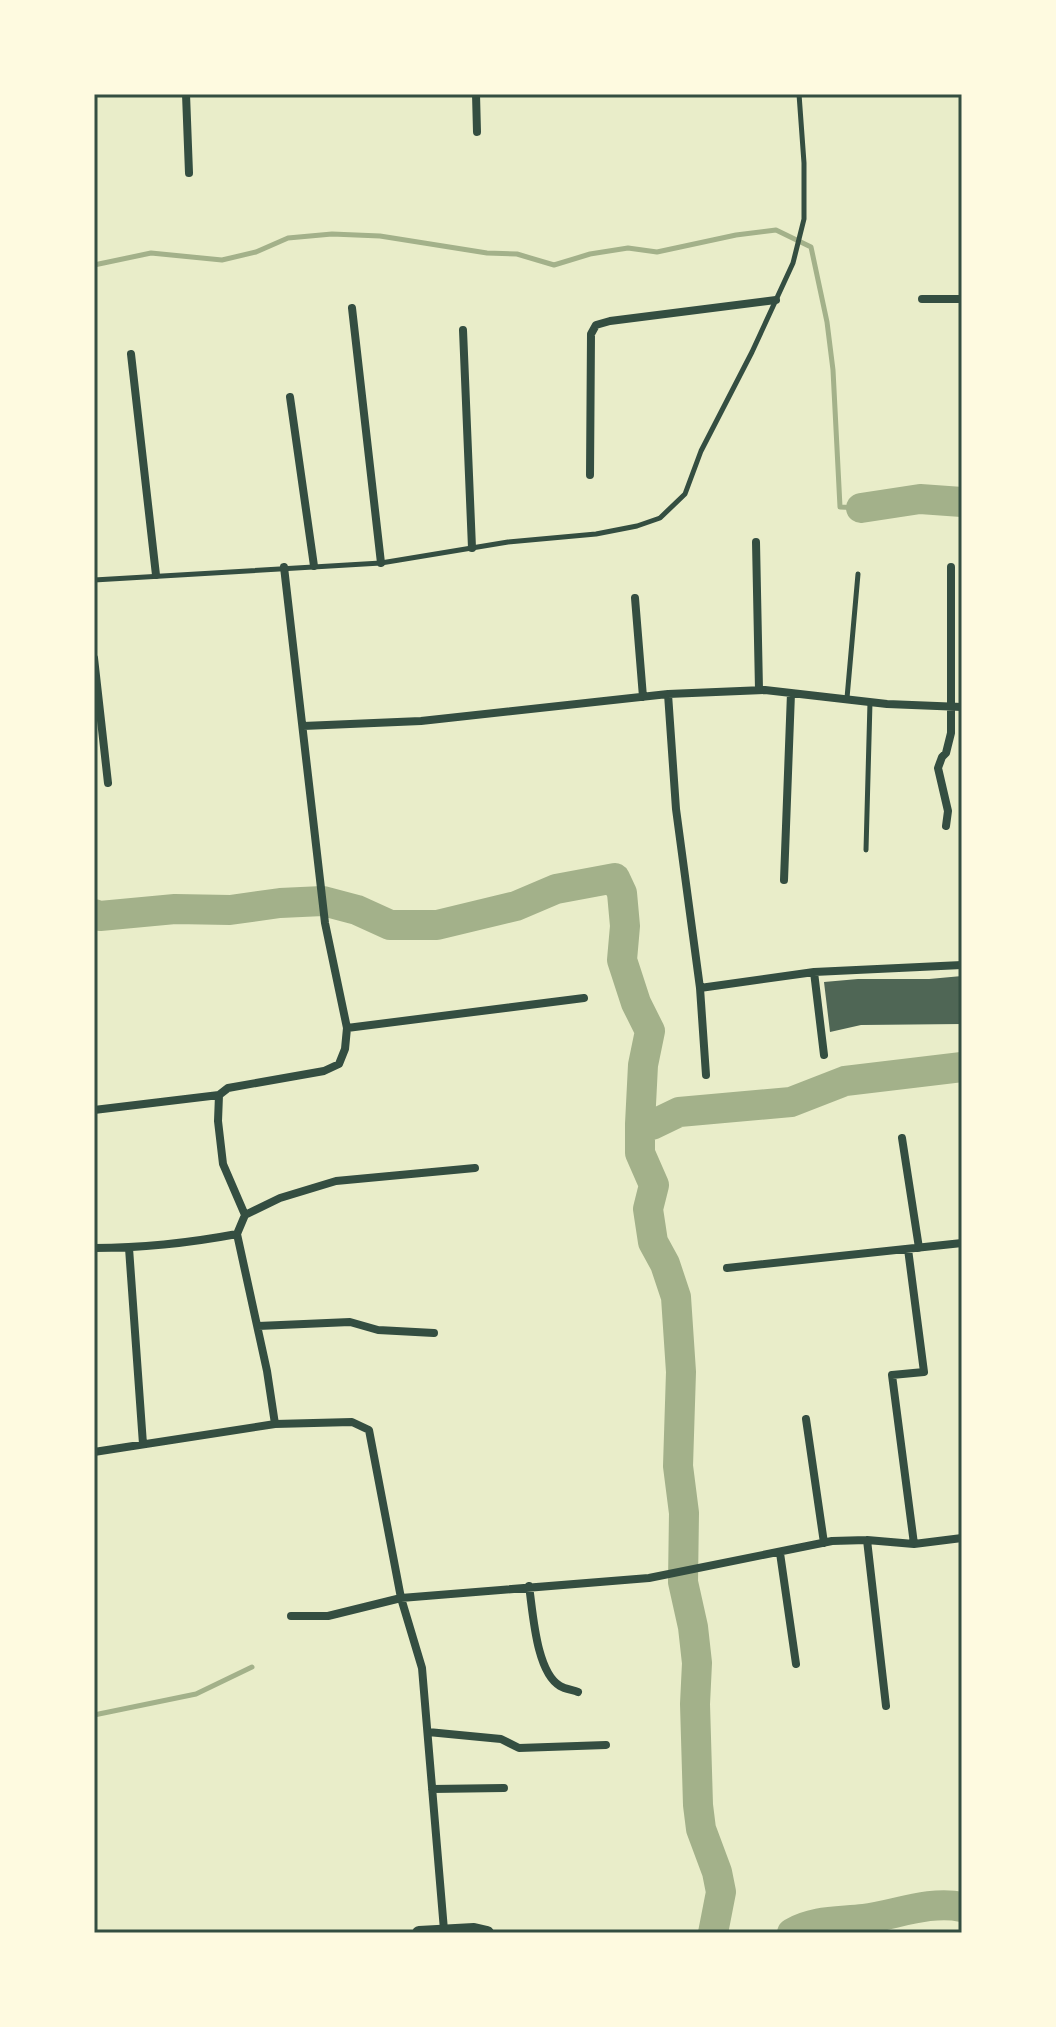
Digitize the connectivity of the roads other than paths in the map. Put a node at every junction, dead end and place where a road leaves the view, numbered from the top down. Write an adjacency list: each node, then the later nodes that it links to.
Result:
1 (186, 94): 5 (street)
2 (476, 94): 4 (street)
3 (799, 94): 8 (lane)
4 (477, 132)
5 (189, 173)
6 (922, 299): 7 (street)
7 (962, 299)
8 (776, 300): 13 (street); 15 (lane)
9 (352, 308): 16 (street)
10 (463, 330): 15 (street)
11 (131, 354): 21 (street)
12 (290, 397): 17 (street)
13 (590, 475)
14 (756, 542): 25 (street)
15 (472, 548): 16 (lane)
16 (381, 563): 17 (lane)
17 (314, 566): 18 (lane)
18 (284, 567): 21 (lane); 33 (street)
19 (951, 567): 31 (street)
20 (858, 574): 29 (lane)
21 (156, 575): 22 (lane)
22 (94, 580)
23 (635, 598): 28 (street)
24 (94, 658): 34 (street)
25 (759, 690): 26 (street); 27 (street)
26 (791, 693): 29 (street); 37 (street)
27 (668, 694): 28 (street); 40 (street)
28 (643, 697): 33 (street)
29 (847, 698): 30 (street)
30 (870, 702): 31 (street); 36 (lane)
31 (949, 706): 32 (street); 35 (street)
32 (962, 707)
33 (303, 726): 42 (street)
34 (108, 783)
35 (946, 826)
36 (866, 850)
37 (784, 880)
38 (962, 965): 39 (street)
39 (814, 972): 40 (street); 43 (street)
40 (700, 988): 44 (street)
41 (584, 998): 42 (street)
42 (347, 1028): 45 (street)
43 (824, 1055)
44 (706, 1075)
45 (219, 1095): 46 (street); 49 (street)
46 (94, 1110)
47 (902, 1138): 54 (street)
48 (475, 1168): 49 (street)
49 (245, 1215): 50 (street)
50 (237, 1234): 53 (street); 57 (street)
51 (962, 1243): 54 (street)
52 (94, 1248): 53 (street)
53 (129, 1248): 61 (street)
54 (919, 1248): 55 (street)
55 (908, 1249): 56 (street); 66 (street)
56 (727, 1268)
57 (258, 1326): 58 (street); 60 (street)
58 (434, 1333)
59 (806, 1419): 65 (street)
60 (275, 1424): 61 (street); 69 (street)
61 (143, 1444): 62 (street)
62 (94, 1452)
63 (962, 1538): 66 (street)
64 (867, 1540): 65 (street); 66 (street); 73 (street)
65 (824, 1543): 67 (street)
66 (914, 1544)
67 (780, 1553): 68 (street); 71 (street)
68 (529, 1586): 69 (street); 72 (street)
69 (401, 1598): 70 (street); 74 (street)
70 (291, 1616)
71 (796, 1664)
72 (578, 1692)
73 (886, 1706)
74 (428, 1732): 75 (street); 77 (street)
75 (606, 1745)
76 (504, 1788): 77 (street)
77 (432, 1789): 78 (street)
78 (432, 1932): 79 (main road)
79 (487, 1933)

